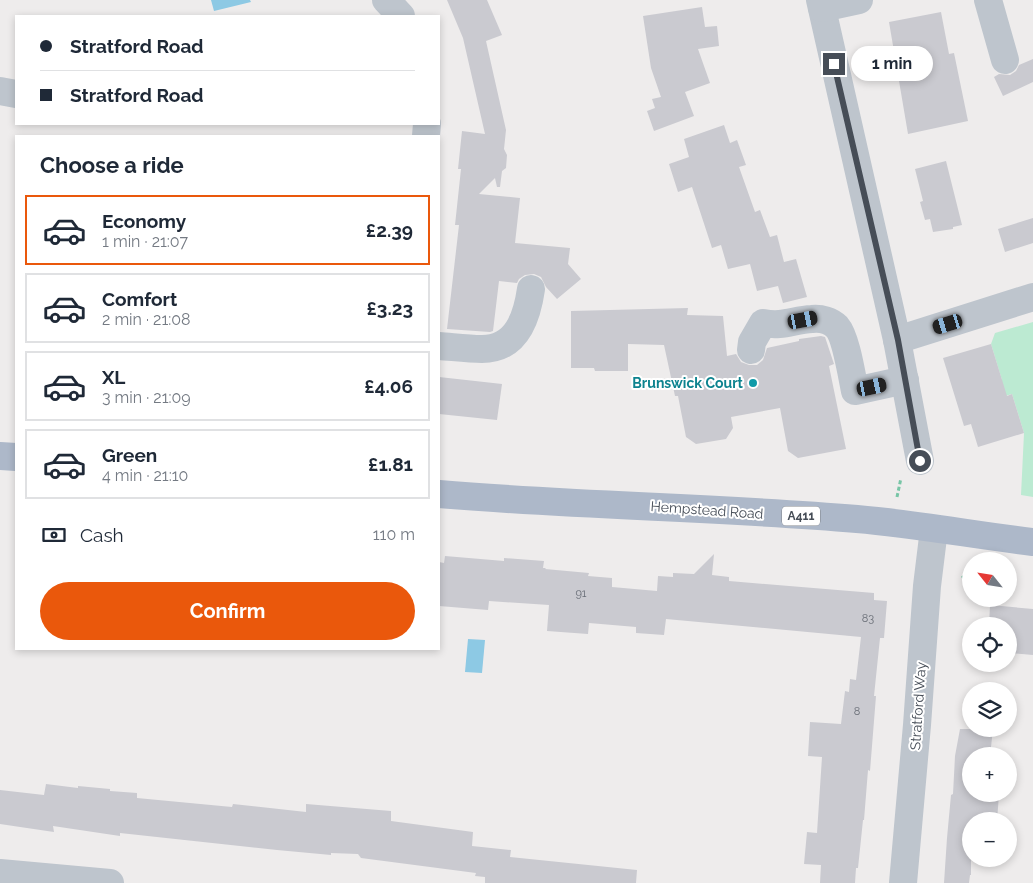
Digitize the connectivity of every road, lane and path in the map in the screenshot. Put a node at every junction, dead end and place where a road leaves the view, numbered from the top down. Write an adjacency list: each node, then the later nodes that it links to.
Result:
1 (386, 0): 5 (street)
2 (859, 0): 4 (street)
3 (988, 0): 6 (street)
4 (821, 4): 11 (street)
5 (400, 15)
6 (1006, 60)
7 (0, 91): 8 (street)
8 (15, 94)
9 (531, 288): 12 (street)
10 (1033, 297): 11 (street)
11 (898, 340): 14 (street)
12 (440, 346)
13 (751, 350): 14 (street)
14 (905, 380): 17 (street)
15 (0, 456): 16 (main road)
16 (15, 457)
17 (920, 461)
18 (440, 494): 19 (main road, Hempstead Road / A411)
19 (934, 529): 20 (main road, Hempstead Road / A411); 23 (street, Stratford Way)
20 (1033, 542)
21 (0, 873): 22 (street)
22 (110, 883)
23 (903, 883)

